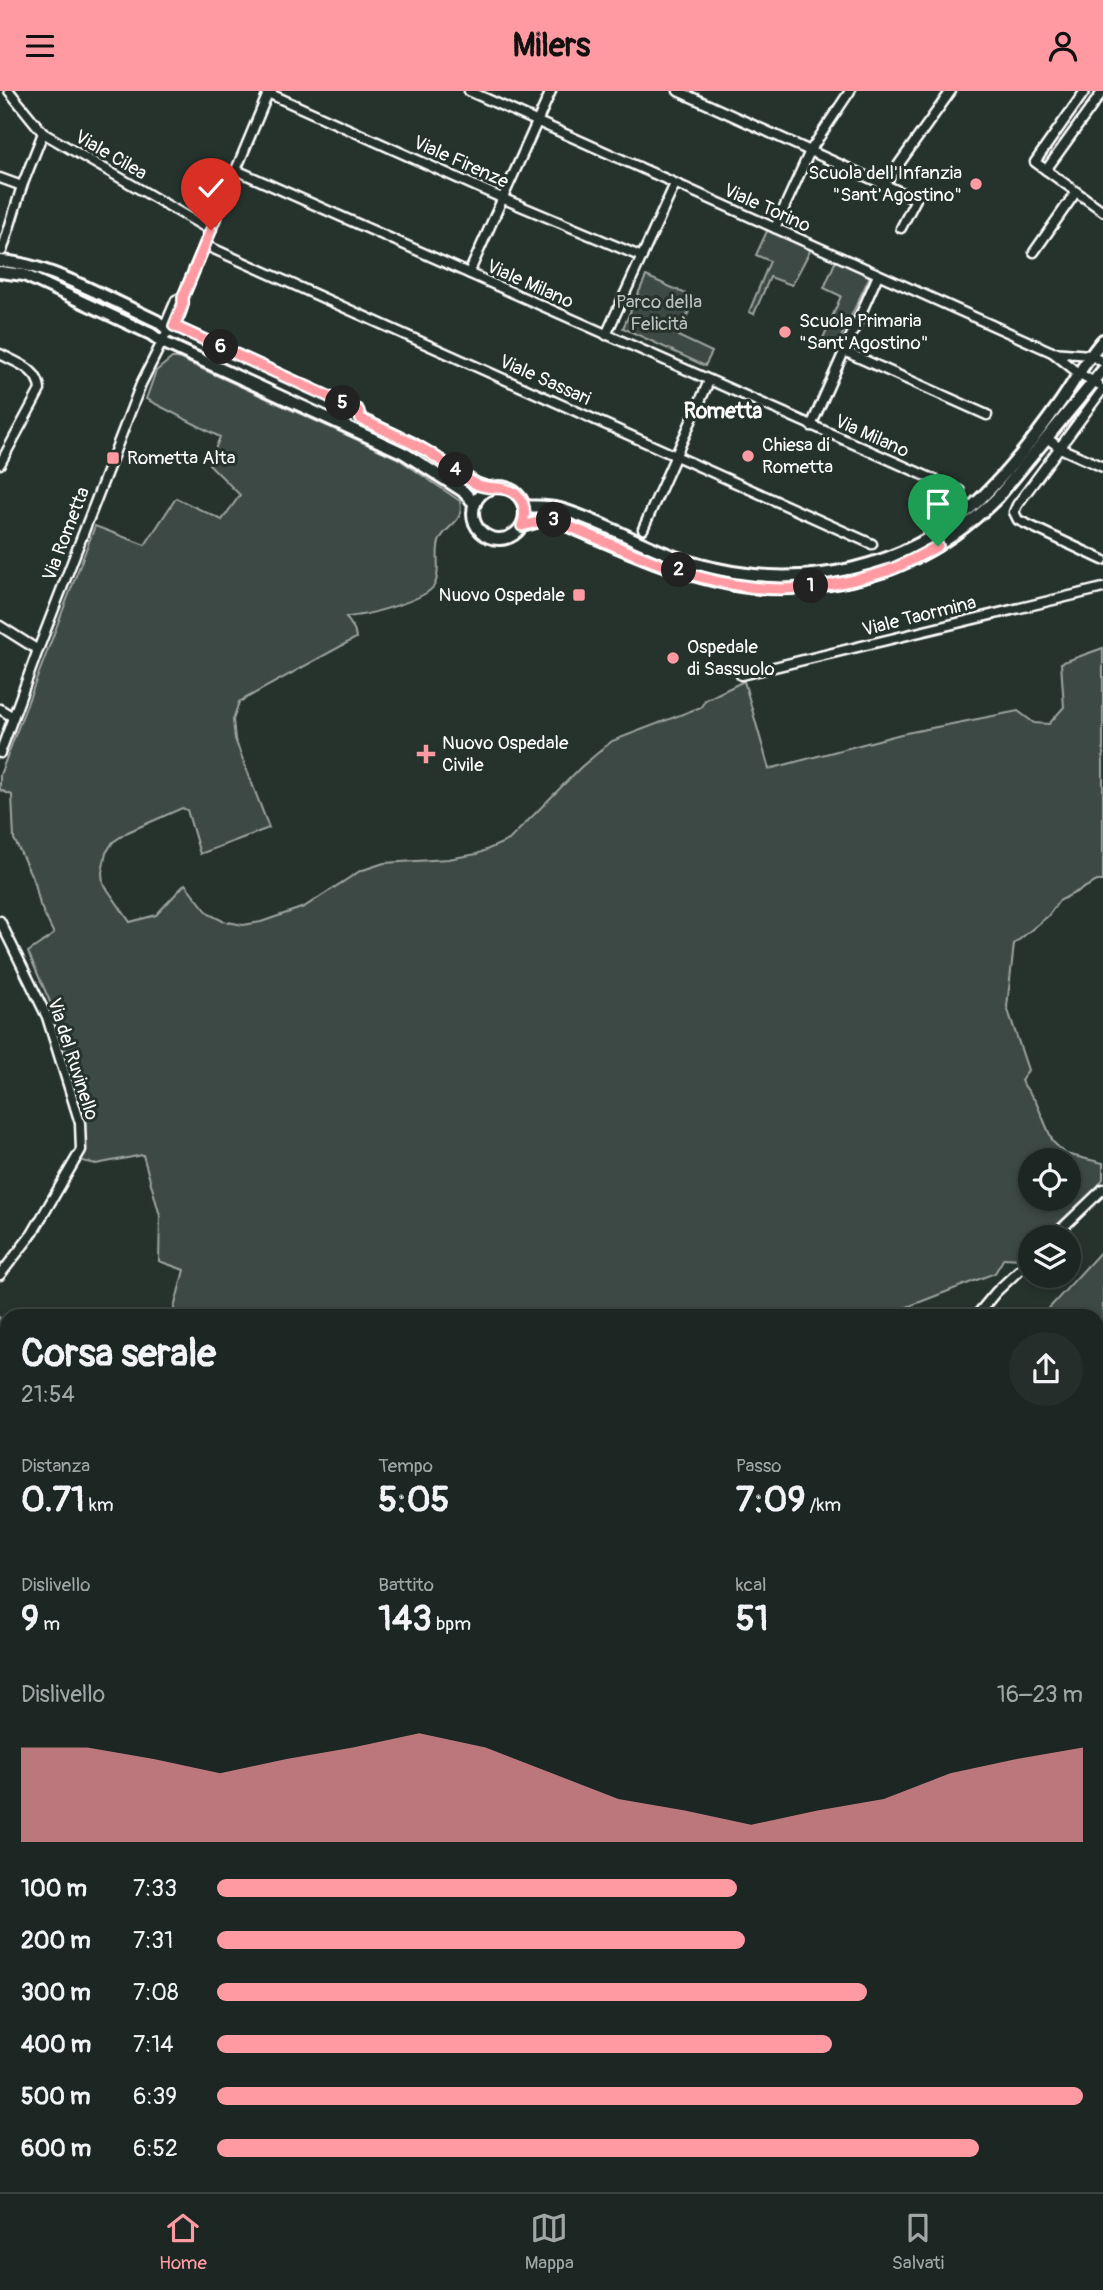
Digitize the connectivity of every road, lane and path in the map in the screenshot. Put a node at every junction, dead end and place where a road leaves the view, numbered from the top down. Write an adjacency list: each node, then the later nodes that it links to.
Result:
1 (9, 91): 11 (street, Viale Cilea)
2 (469, 91): 10 (street, Viale Torino)
3 (551, 91): 10 (street)
4 (678, 91): 12 (street)
5 (850, 91): 12 (street)
6 (951, 91): 17 (street)
7 (1085, 91): 14 (street)
8 (1103, 91): 14 (street)
9 (269, 92): 13 (street, Via Rometta); 20 (street, Viale Firenze)
10 (537, 122): 16 (street, Viale Torino); 20 (street)
11 (43, 133): 18 (street); 24 (street, Viale Cilea)
12 (810, 151): 17 (street); 22 (street)
13 (236, 170): 24 (street, Via Rometta); 30 (street, Viale Milano)
14 (1046, 170): 19 (street)
15 (0, 178): 18 (street)
16 (675, 184): 22 (street, Viale Torino); 28 (street)
17 (884, 185): 23 (street)
18 (22, 187): 27 (street)
19 (1076, 192): 21 (street); 26 (street)
20 (503, 199): 28 (street, Viale Firenze); 30 (street)
21 (1103, 211)
22 (775, 228): 31 (street, Viale Torino)
23 (901, 228)
24 (211, 230): 25 (street, Via Rometta)
25 (205, 245): 32 (street, Via Rometta); 49 (street, Viale Sassari)
26 (1034, 252)
27 (1, 256): 32 (main road)
28 (642, 257): 33 (street)
29 (0, 272): 35 (main road)
30 (469, 274): 33 (street, Viale Milano)
31 (878, 275): 36 (street); 37 (street, Viale Torino)
32 (171, 328): 35 (street, Via Rometta); 52 (main road)
33 (606, 335): 43 (street, Viale Milano)
34 (1103, 340): 39 (main road)
35 (162, 342): 54 (main road); 62 (street, Via Rometta)
36 (844, 351): 45 (street); 46 (street)
37 (1052, 352): 39 (street, Viale Torino); 42 (street, Viale Torino)
38 (0, 354): 50 (street)
39 (1090, 355): 40 (street); 42 (main road)
40 (1103, 362)
41 (1103, 370): 44 (main road)
42 (1078, 373): 44 (street, Viale Torino); 55 (main road)
43 (709, 381): 46 (street, Viale Milano); 49 (street)
44 (1100, 386): 47 (main road); 48 (street)
45 (987, 415)
46 (811, 426): 53 (street, Via Milano)
47 (1047, 438): 48 (street); 56 (main road)
48 (1060, 448): 51 (street); 59 (street)
49 (676, 456): 57 (street); 58 (street, Viale Sassari)
50 (0, 464)
51 (1103, 467)
52 (490, 489): 54 (main road); 55 (main road)
53 (960, 491)
54 (475, 504): 56 (main road)
55 (524, 506): 56 (main road)
56 (522, 526)
57 (643, 529)
58 (872, 544)
59 (1103, 560)
60 (1103, 588): 63 (street, Viale Taormina)
61 (0, 627): 62 (street)
62 (38, 650): 65 (street, Via Rometta)
63 (741, 675)
64 (0, 709): 65 (street)
65 (13, 717): 66 (street, Via Rometta)
66 (0, 753)
67 (0, 921): 71 (street, Via del Ruvinello)
68 (1103, 1189): 69 (street)
69 (1066, 1225)
70 (1018, 1271): 72 (street)
71 (0, 1275)
72 (982, 1309)

